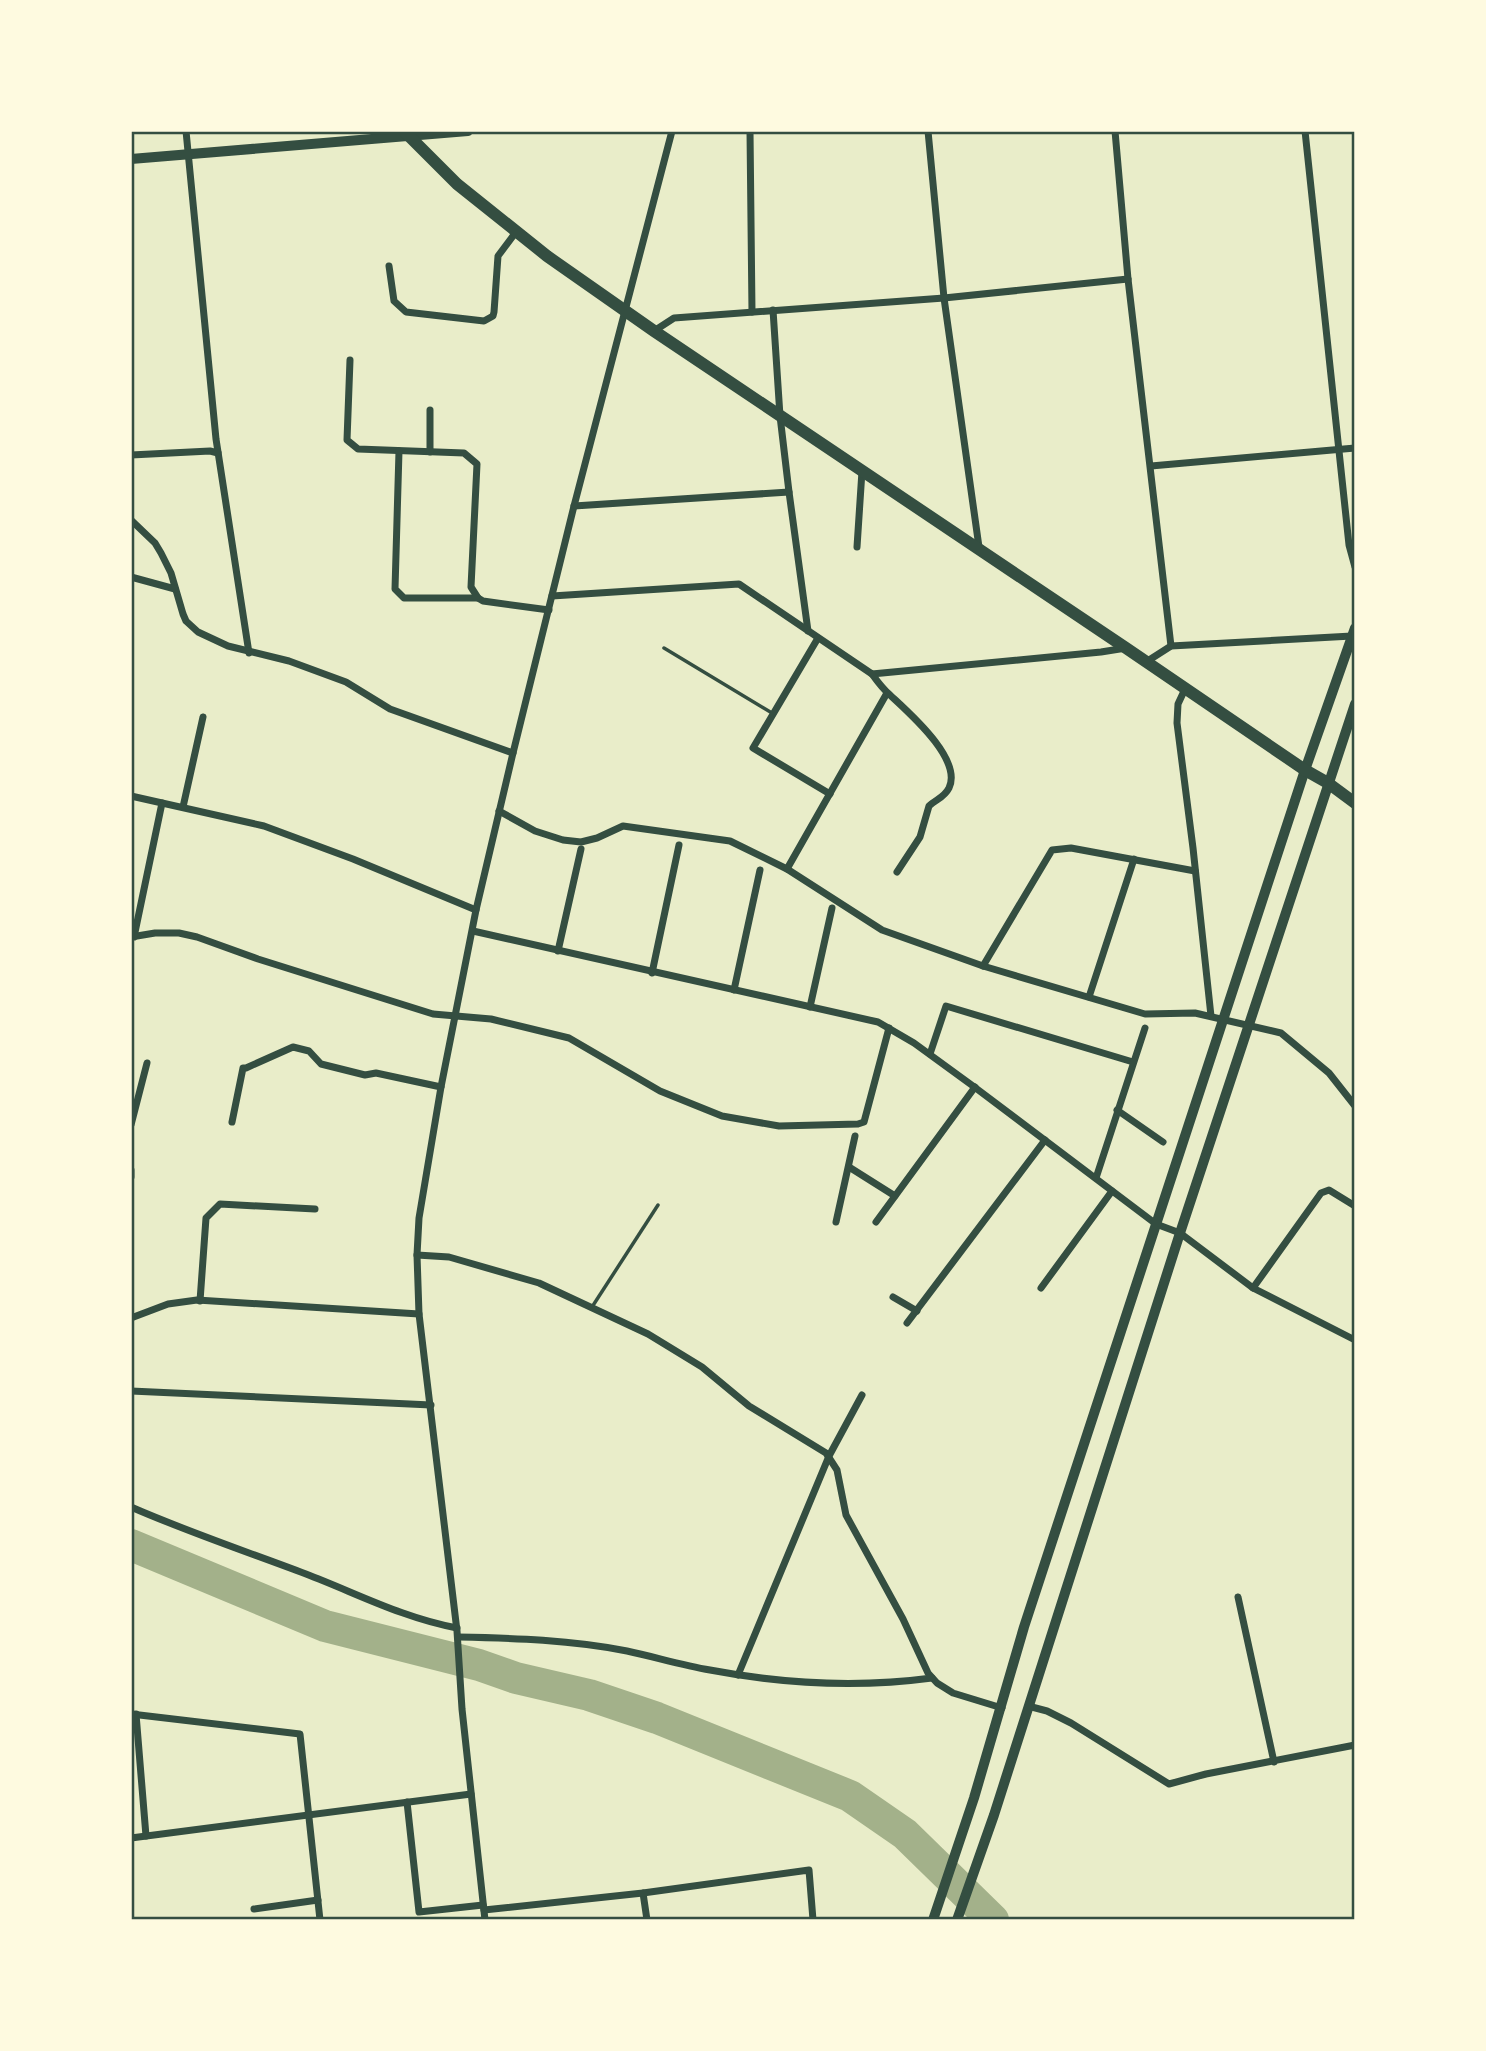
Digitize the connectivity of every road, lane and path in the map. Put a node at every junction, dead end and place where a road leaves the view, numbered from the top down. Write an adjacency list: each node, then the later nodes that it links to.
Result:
1 (186, 131): 9 (street)
2 (468, 131): 8 (street)
3 (672, 131): 15 (street)
4 (750, 131): 17 (street)
5 (928, 131): 14 (street)
6 (1115, 131): 13 (street)
7 (1306, 131): 24 (street)
8 (407, 134): 9 (street); 11 (highway)
9 (188, 155): 10 (street); 26 (street)
10 (131, 159)
11 (516, 232): 12 (street); 15 (highway)
12 (389, 266)
13 (1128, 279): 14 (street); 28 (street)
14 (944, 298): 16 (street); 34 (street)
15 (626, 310): 18 (highway); 31 (street)
16 (773, 310): 17 (street); 21 (street)
17 (752, 312): 18 (street)
18 (654, 331): 21 (highway)
19 (350, 360): 23 (street)
20 (430, 410): 25 (street)
21 (780, 416): 29 (highway); 30 (street)
22 (1355, 448): 24 (street)
23 (399, 450): 25 (street); 39 (street)
24 (1339, 450): 28 (street); 35 (street)
25 (430, 452): 39 (street)
26 (218, 453): 27 (street); 47 (street)
27 (131, 455)
28 (1151, 466): 44 (street)
29 (862, 471): 33 (street); 34 (highway)
30 (789, 492): 31 (street); 41 (street)
31 (574, 506): 38 (street)
32 (131, 520): 37 (street)
33 (857, 547)
34 (979, 550): 46 (highway)
35 (1355, 567)
36 (131, 577): 37 (street)
37 (175, 589): 47 (street)
38 (552, 596): 40 (street); 41 (street)
39 (478, 598): 40 (street)
40 (549, 610): 55 (street)
41 (808, 631): 43 (street)
42 (1353, 632): 44 (street); 56 (street)
43 (818, 638): 49 (street); 53 (street)
44 (1171, 646): 48 (street)
45 (664, 648): 53 (lane)
46 (1126, 648): 48 (highway); 49 (street)
47 (249, 653): 55 (street)
48 (1146, 662): 50 (highway)
49 (872, 674): 51 (street)
50 (1185, 689): 56 (highway); 69 (street)
51 (887, 693): 58 (street); 70 (street)
52 (1355, 704): 57 (street)
53 (773, 714): 58 (street)
54 (203, 717): 62 (street)
55 (513, 753): 63 (street)
56 (1305, 770): 57 (highway); 108 (street)
57 (1328, 783): 61 (highway); 109 (street)
58 (830, 794): 67 (street)
59 (131, 796): 60 (street)
60 (162, 803): 62 (street); 74 (street)
61 (1355, 803)
62 (183, 807): 72 (street)
63 (499, 811): 67 (street); 72 (street)
64 (679, 845): 77 (street)
65 (582, 849): 75 (street)
66 (1134, 859): 69 (street); 76 (street); 79 (street)
67 (788, 869): 76 (street)
68 (760, 870): 78 (street)
69 (1195, 871): 81 (street)
70 (897, 872)
71 (832, 908): 80 (street)
72 (476, 910): 73 (street)
73 (473, 931): 75 (street); 82 (street)
74 (133, 937): 82 (street)
75 (558, 951): 77 (street)
76 (983, 966): 79 (street)
77 (652, 972): 78 (street)
78 (733, 990): 80 (street)
79 (1089, 998): 81 (street)
80 (810, 1007): 83 (street)
81 (1211, 1016): 90 (street)
82 (456, 1017): 83 (street); 88 (street)
83 (889, 1028): 85 (street)
84 (1145, 1028): 86 (street)
85 (930, 1054): 86 (street); 89 (street)
86 (1133, 1062): 91 (street)
87 (147, 1063): 93 (street)
88 (442, 1087): 92 (street); 110 (street)
89 (975, 1087): 95 (street); 102 (street)
90 (1355, 1106)
91 (1117, 1110): 96 (street); 100 (street)
92 (232, 1122)
93 (131, 1125)
94 (855, 1136): 97 (street)
95 (1045, 1140): 100 (street); 116 (street)
96 (1163, 1142)
97 (849, 1167): 102 (street); 106 (street)
98 (131, 1170): 99 (street)
99 (131, 1177)
100 (1096, 1178): 101 (street)
101 (1112, 1191): 108 (street); 111 (street)
102 (895, 1195): 107 (street)
103 (658, 1205): 115 (lane)
104 (1355, 1206): 112 (street)
105 (315, 1209): 114 (street)
106 (836, 1222)
107 (876, 1222)
108 (1156, 1224): 109 (street); 132 (street)
109 (1180, 1234): 112 (street); 131 (street)
110 (417, 1255): 115 (street); 117 (street)
111 (1041, 1288)
112 (1254, 1288): 120 (street)
113 (893, 1297): 116 (street)
114 (200, 1301): 117 (street); 118 (street)
115 (592, 1307): 124 (street)
116 (917, 1311): 119 (street)
117 (419, 1314): 123 (street)
118 (131, 1318)
119 (907, 1323)
120 (1355, 1340)
121 (131, 1391): 123 (street)
122 (862, 1395): 124 (street)
123 (431, 1405): 127 (street)
124 (829, 1456): 129 (street); 130 (street)
125 (131, 1507): 127 (street)
126 (1238, 1597): 135 (street)
127 (457, 1628): 128 (street)
128 (458, 1637): 129 (street); 136 (street)
129 (738, 1675): 130 (street)
130 (932, 1678): 132 (street)
131 (1028, 1706): 135 (street); 150 (street)
132 (1002, 1709): 149 (street)
133 (134, 1714): 138 (street); 139 (street)
134 (1355, 1745): 135 (street)
135 (1274, 1762)
136 (471, 1794): 137 (street); 143 (street)
137 (407, 1802): 138 (street); 143 (street)
138 (309, 1815): 139 (street); 142 (street)
139 (146, 1836): 140 (street)
140 (131, 1838)
141 (643, 1893): 143 (street); 147 (street); 148 (street)
142 (318, 1900): 144 (street); 145 (street)
143 (483, 1907): 146 (street)
144 (254, 1909)
145 (320, 1920)
146 (485, 1920)
147 (647, 1920)
148 (813, 1920)
149 (933, 1920)
150 (957, 1920)

